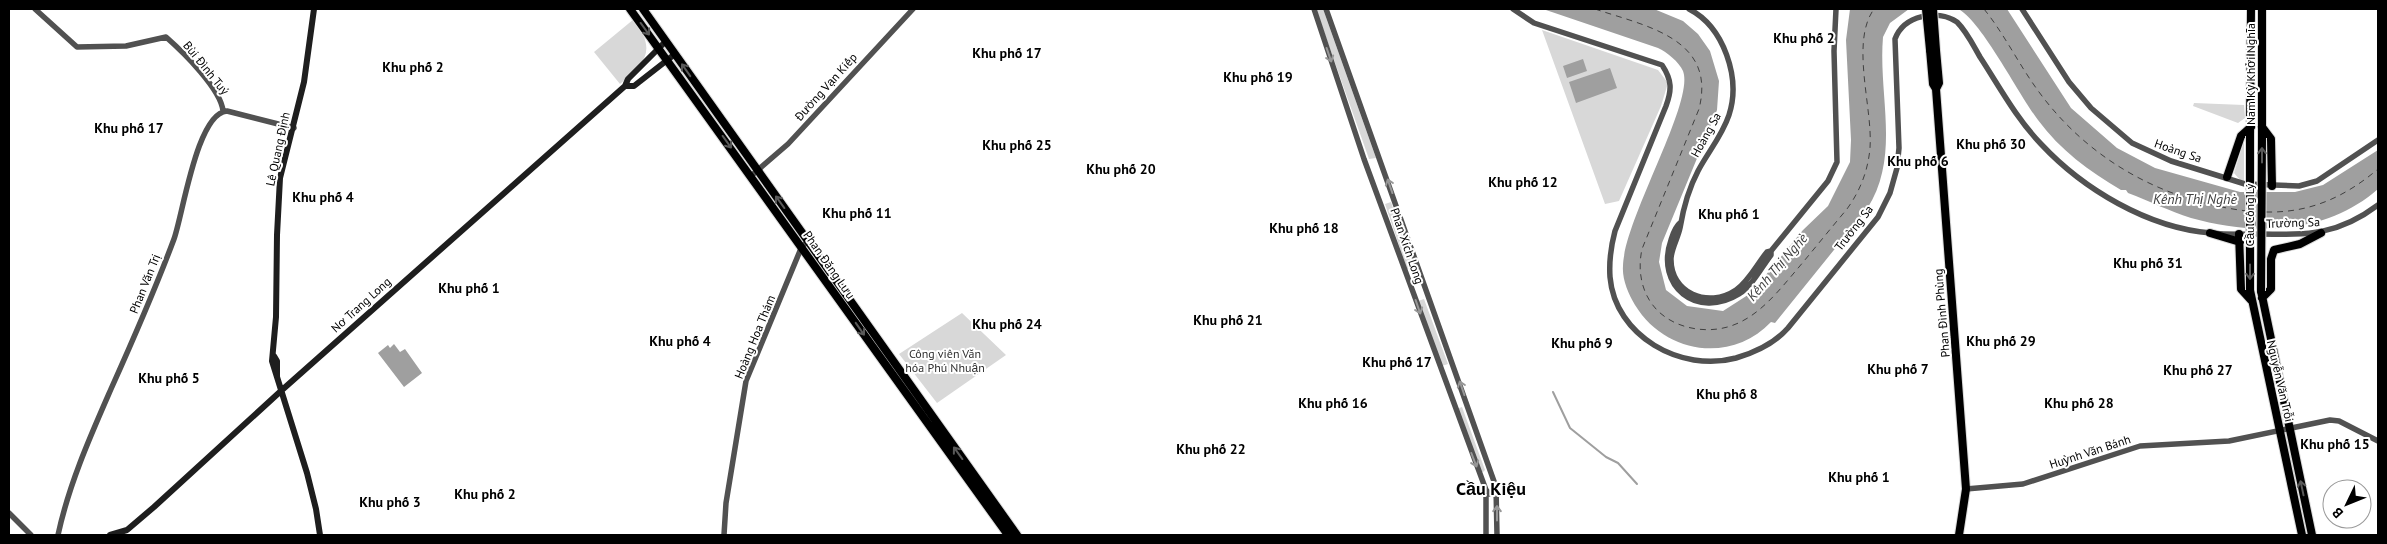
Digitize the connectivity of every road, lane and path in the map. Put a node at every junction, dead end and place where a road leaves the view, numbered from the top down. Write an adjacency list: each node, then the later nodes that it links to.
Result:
1 (35, 9): 24 (street, Bùi Đình Tuý)
2 (314, 9): 28 (main road, Lê Quang Định)
3 (630, 9): 17 (main road, Phan Đăng Lưu, one-way to 17)
4 (643, 9): 16 (main road, Phan Đăng Lưu)
5 (913, 9): 32 (street, Đường Vạn Kiếp)
6 (1314, 9): 48 (street, Phan Xích Long, one-way to 48)
7 (1326, 9): 47 (street, Phan Xích Long, one-way to 7)
8 (1513, 9): 36 (street, Trường Sa)
9 (1689, 9): 10 (street, Hoàng Sa)
10 (1836, 9)
11 (1926, 9): 18 (main road, bridge)
12 (1933, 9): 18 (main road, bridge)
13 (2022, 9): 33 (street, Hoàng Sa)
14 (2251, 9): 22 (main road, Nam Kỳ Khởi Nghĩa)
15 (2262, 9): 23 (main road, Nam Kỳ Khởi Nghĩa)
16 (666, 41): 17 (main road, Nơ Trang Long); 19 (main road, Phan Đăng Lưu)
17 (659, 49): 20 (main road, Phan Đăng Lưu); 21 (main road, Nơ Trang Long)
18 (1933, 50): 49 (main road, Phan Đình Phùng)
19 (675, 54): 20 (main road, Nơ Trang Long); 25 (main road, Phan Đăng Lưu, one-way to 19)
20 (667, 60): 21 (main road, Nơ Trang Long); 25 (main road, Phan Đăng Lưu)
21 (625, 86): 43 (main road, Nơ Trang Long)
22 (2251, 103): 23 (main road); 26 (main road, Nam Kỳ Khởi Nghĩa)
23 (2262, 106): 27 (main road, Nam Kỳ Khởi Nghĩa)
24 (224, 111): 28 (street); 52 (street, Phan Văn Trị)
25 (713, 116): 32 (main road, Phan Đăng Lưu)
26 (2251, 127): 29 (main road, Nam Kỳ Khởi Nghĩa); 33 (main road)
27 (2262, 127): 30 (main road, Nam Kỳ Khởi Nghĩa); 34 (main road)
28 (294, 128): 43 (main road, Lê Quang Định)
29 (2250, 136): 40 (main road, Cầu Công Lý, one-way to 40, bridge)
30 (2262, 138): 41 (main road, Cầu Công Lý, one-way to 30, bridge)
31 (2378, 140): 34 (street, Hoàng Sa)
32 (754, 173): 39 (main road, Phan Đăng Lưu)
33 (2227, 177): 34 (street, Hoàng Sa)
34 (2272, 186)
35 (2378, 205): 37 (street, Trường Sa)
36 (2210, 233): 38 (main road)
37 (2321, 233): 38 (street, Trường Sa); 41 (main road)
38 (2239, 238): 42 (main road)
39 (805, 244): 55 (street, Hoàng Hoa Thám); 56 (main road, Phan Đăng Lưu, one-way to 56); 57 (main road, Phan Đăng Lưu, one-way to 39)
40 (2250, 290): 42 (main road, Nguyễn Văn Trỗi)
41 (2261, 294): 44 (main road, Nguyễn Văn Trỗi)
42 (2252, 300): 45 (main road, Nguyễn Văn Trỗi)
43 (282, 390): 53 (main road, Nơ Trang Long); 54 (main road, Lê Quang Định)
44 (2290, 429): 45 (street, Huỳnh Văn Bánh); 46 (street); 62 (main road, Nguyễn Văn Trỗi, one-way to 44)
45 (2280, 431): 49 (street, Huỳnh Văn Bánh); 61 (main road, Nguyễn Văn Trỗi)
46 (2378, 441)
47 (1495, 488): 48 (street); 48 (street); 59 (street, Phan Xích Long, one-way to 47)
48 (1486, 489): 58 (street, Phan Xích Long)
49 (1966, 489): 60 (main road, Phan Đình Phùng)
50 (9, 513): 51 (street)
51 (31, 535)
52 (58, 535)
53 (110, 535)
54 (320, 535)
55 (724, 535)
56 (1008, 535)
57 (1017, 535)
58 (1486, 535)
59 (1497, 535)
60 (1959, 535)
61 (2302, 535)
62 (2312, 535)

